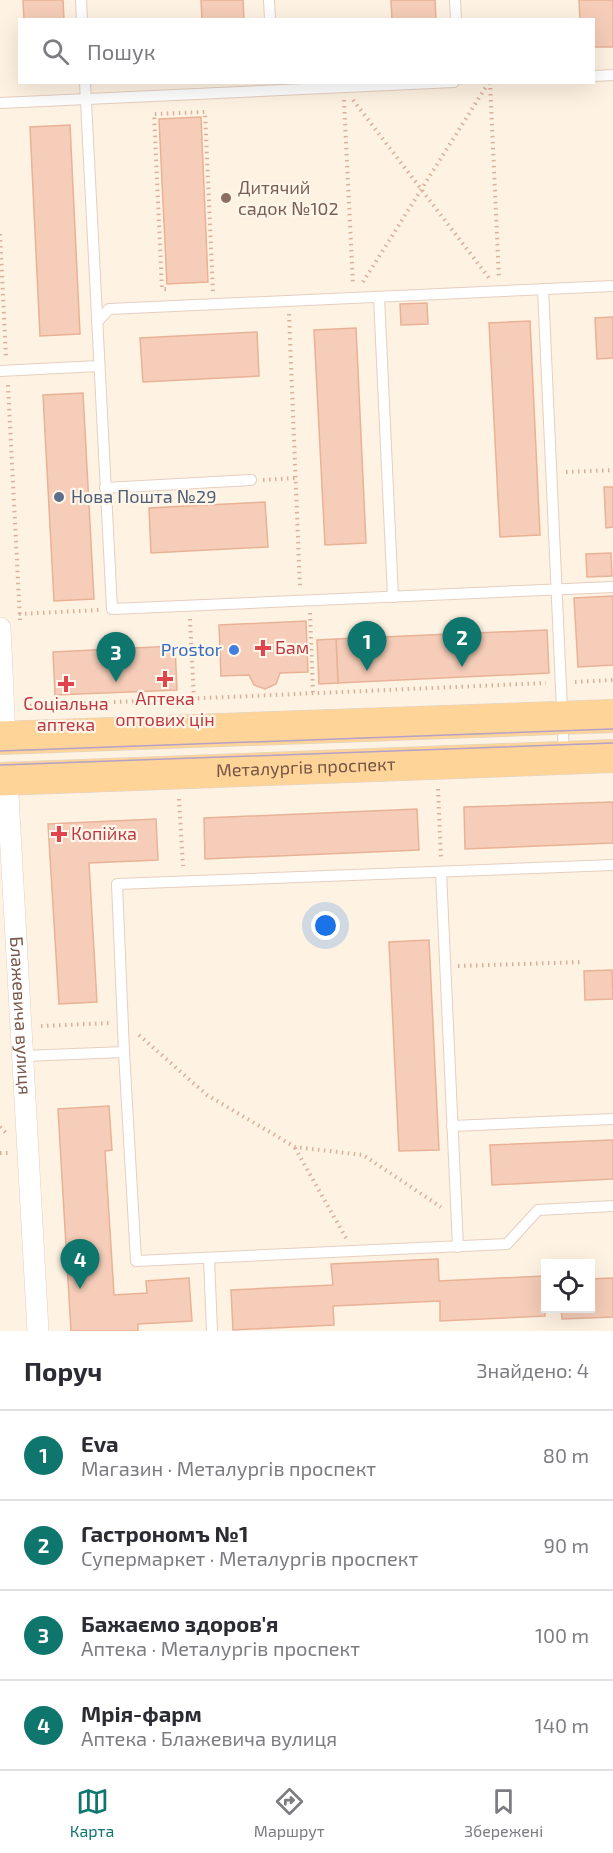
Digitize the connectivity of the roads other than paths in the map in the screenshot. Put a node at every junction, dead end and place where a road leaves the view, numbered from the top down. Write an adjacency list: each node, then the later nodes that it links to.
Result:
1 (81, 0): 4 (lane)
2 (269, 0): 5 (lane)
3 (455, 0): 6 (lane)
4 (82, 18)
5 (270, 18)
6 (456, 18)
7 (613, 75): 8 (lane)
8 (595, 76)
9 (85, 84): 12 (lane)
10 (417, 84): 11 (lane)
11 (273, 86): 12 (lane)
12 (86, 99): 13 (lane); 17 (lane)
13 (0, 103)
14 (613, 286): 15 (lane)
15 (543, 290): 16 (lane); 23 (lane)
16 (379, 297): 17 (lane); 24 (lane)
17 (97, 322): 18 (lane)
18 (99, 366): 19 (lane); 21 (lane)
19 (3, 371)
20 (251, 480): 21 (lane)
21 (105, 488): 24 (lane)
22 (613, 587): 23 (lane)
23 (557, 589): 24 (lane); 27 (lane)
24 (393, 597)
25 (10, 627): 28 (street, Блажевича вулиця)
26 (613, 716): 27 (main road)
27 (562, 717): 28 (main road); 30 (lane)
28 (3, 738): 31 (main road, Блажевича вулиця)
29 (613, 756): 30 (main road, Металургів проспект)
30 (564, 758): 31 (main road, Металургів проспект)
31 (4, 779): 35 (street, Блажевича вулиця)
32 (613, 865): 33 (lane)
33 (441, 872): 34 (lane); 37 (lane)
34 (124, 1052): 35 (lane); 40 (lane)
35 (23, 1056): 41 (street, Блажевича вулиця)
36 (613, 1119): 37 (lane)
37 (452, 1126): 39 (lane)
38 (613, 1206): 39 (lane)
39 (458, 1247): 40 (lane)
40 (209, 1258): 42 (lane)
41 (38, 1331)
42 (212, 1331)

